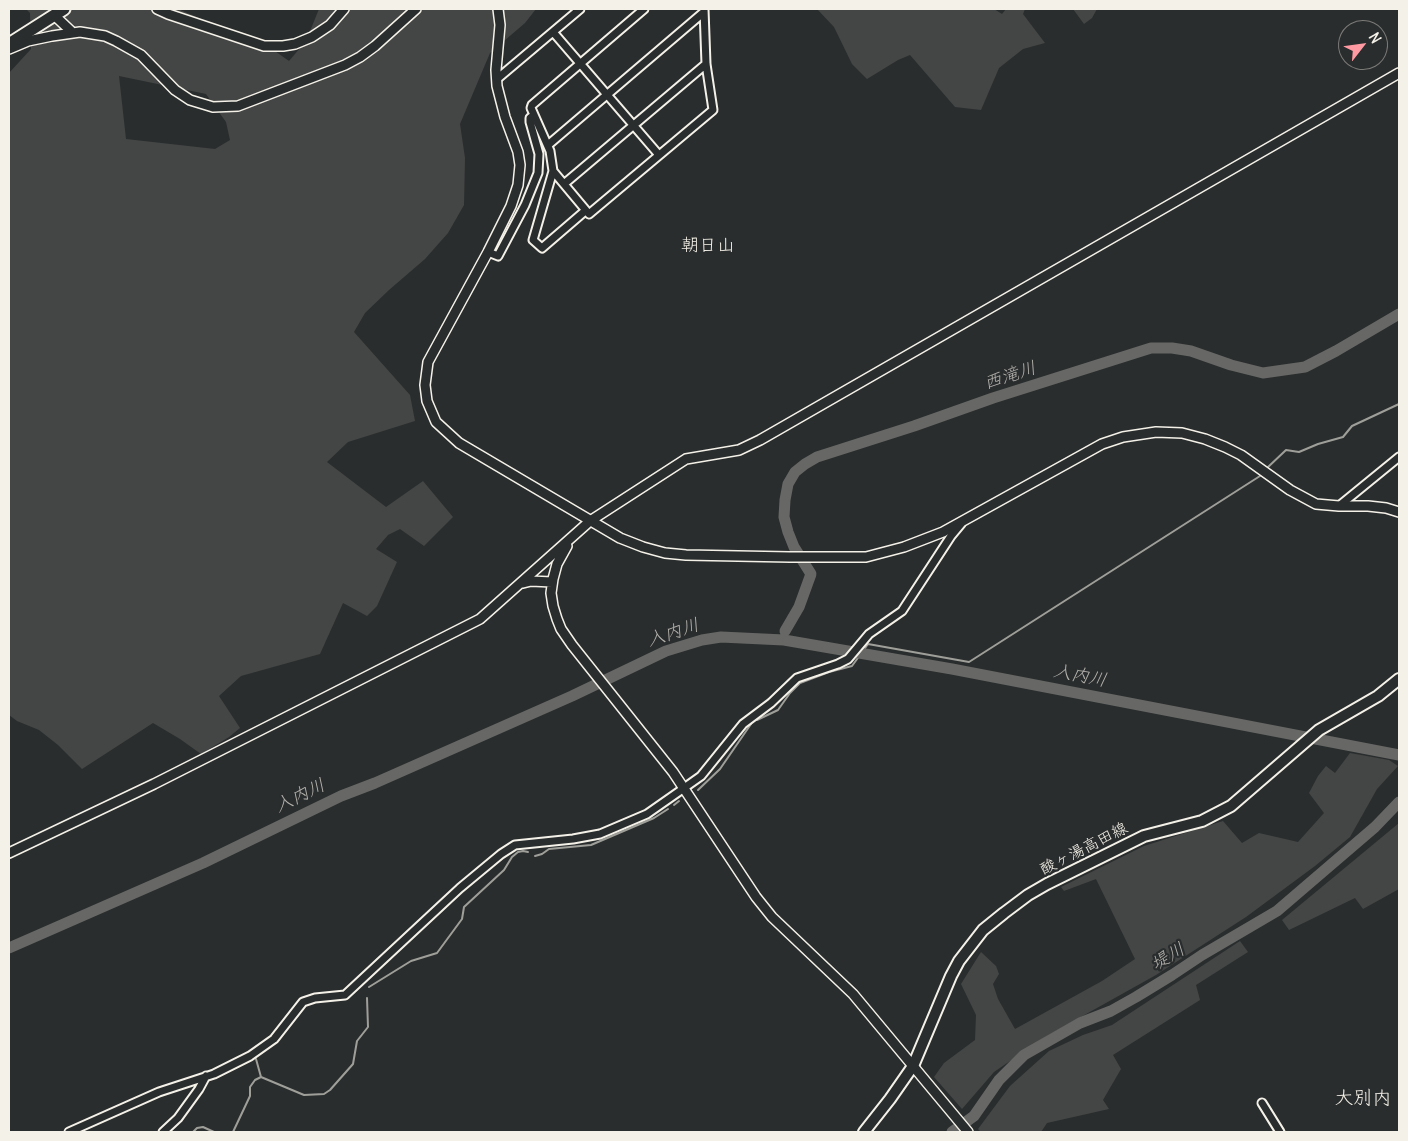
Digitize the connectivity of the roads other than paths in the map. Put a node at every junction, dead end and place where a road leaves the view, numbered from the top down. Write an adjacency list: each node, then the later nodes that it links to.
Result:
1 (157, 9): 2 (street)
2 (344, 9)
3 (416, 9): 10 (street)
4 (498, 9): 16 (street)
5 (580, 9): 9 (street)
6 (644, 9): 13 (street)
7 (704, 10): 14 (street); 17 (street)
8 (59, 12): 10 (street); 11 (main road)
9 (553, 32): 13 (street); 16 (street)
10 (73, 33): 12 (street)
11 (9, 44)
12 (9, 49)
13 (580, 63): 17 (street); 18 (street)
14 (706, 64): 19 (street); 21 (street)
15 (1399, 73): 29 (street)
16 (497, 79): 25 (street)
17 (607, 95): 19 (street); 20 (street)
18 (534, 115): 20 (street); 25 (street)
19 (633, 125): 21 (street); 23 (street)
20 (548, 145): 22 (street)
21 (660, 155): 24 (street)
22 (553, 171): 23 (street); 24 (street)
23 (564, 184): 24 (street)
24 (585, 211)
25 (488, 252): 29 (street)
26 (1399, 457): 27 (street)
27 (1339, 506): 28 (street); 30 (street)
28 (1399, 512)
29 (590, 521): 30 (street); 31 (street)
30 (962, 522): 35 (street)
31 (574, 535): 32 (street); 33 (street)
32 (552, 582): 33 (street); 35 (street)
33 (518, 585): 36 (street)
34 (1399, 679): 37 (main road, 酸ヶ湯高田線)
35 (684, 788): 37 (street); 38 (street)
36 (9, 853)
37 (913, 1066): 42 (main road, 酸ヶ湯高田線); 43 (street)
38 (206, 1076): 40 (street); 41 (street)
39 (1262, 1103): 44 (street)
40 (69, 1132)
41 (163, 1132)
42 (864, 1132)
43 (968, 1132)
44 (1280, 1132)

